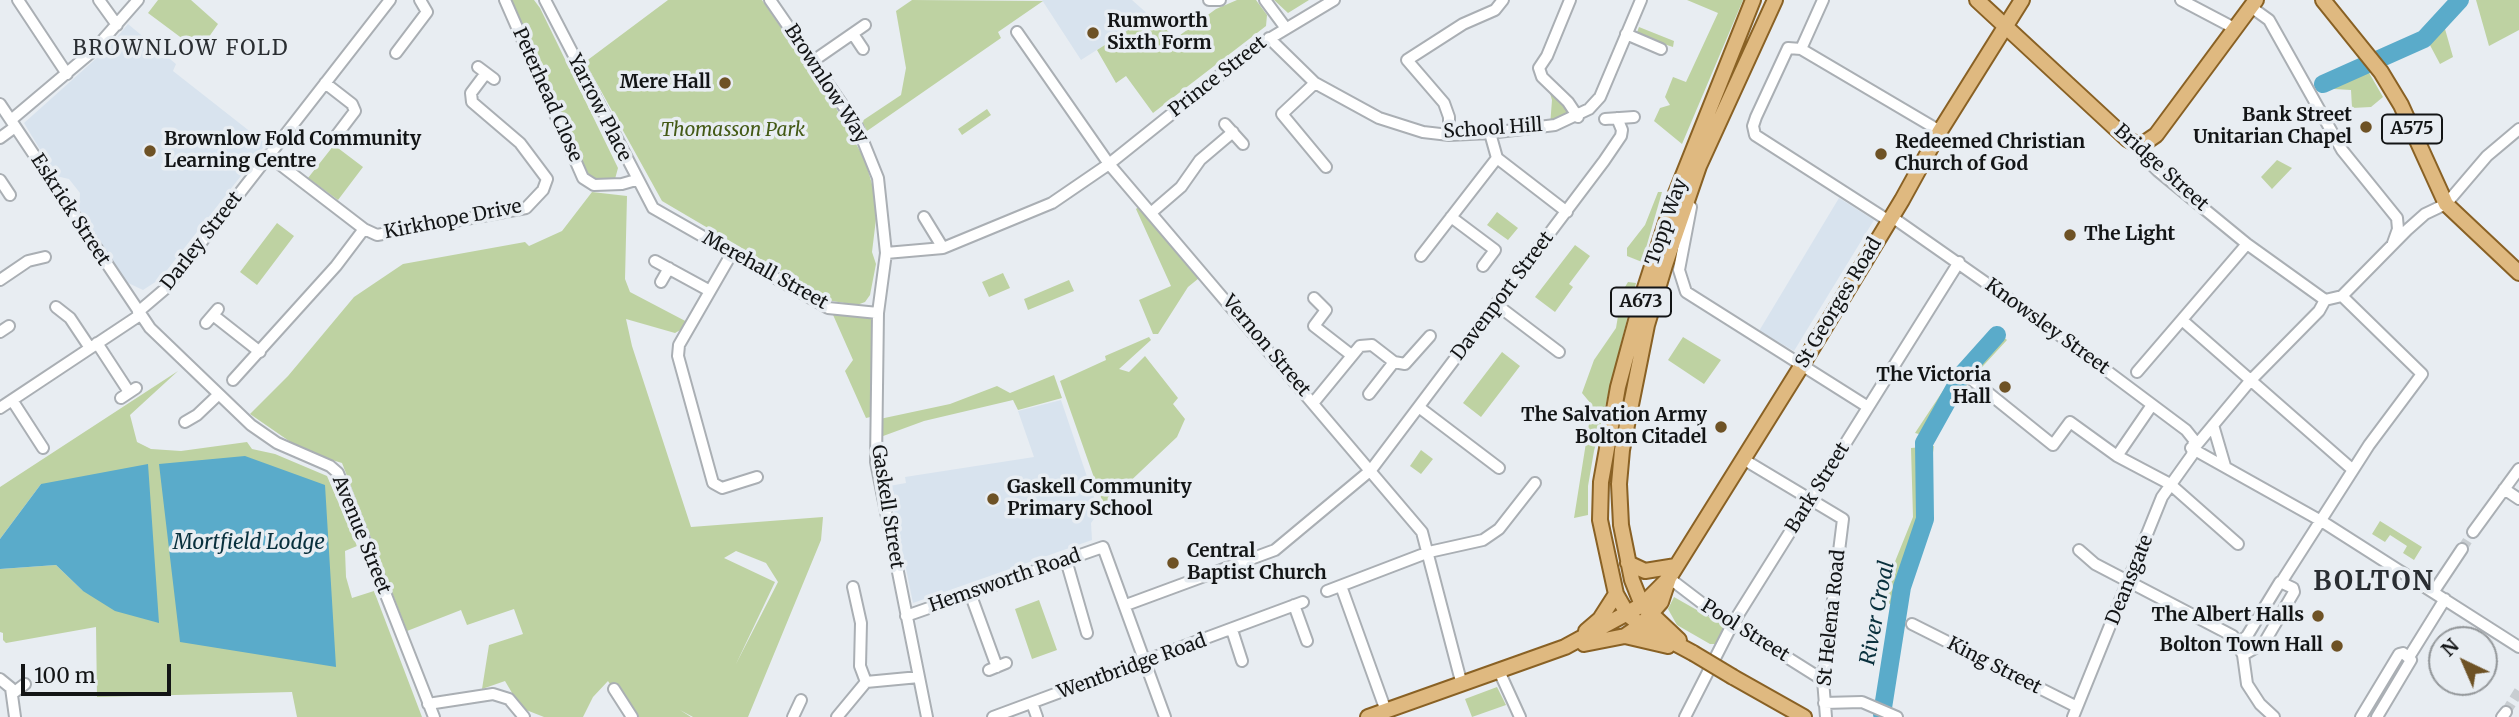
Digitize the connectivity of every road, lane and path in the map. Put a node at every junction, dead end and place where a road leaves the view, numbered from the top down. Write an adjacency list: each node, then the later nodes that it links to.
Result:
1 (18, 0): 41 (street)
2 (99, 0): 25 (street)
3 (138, 0): 25 (street)
4 (390, 0): 42 (street, Darley Street)
5 (420, 0): 37 (street)
6 (505, 0): 62 (street, Peterhead Close)
7 (546, 0): 62 (street, Yarrow Place)
8 (770, 0): 39 (street, Brownlow Way)
9 (1209, 0): 10 (street)
10 (1220, 0)
11 (1265, 0): 28 (street)
12 (1334, 0): 28 (street, Prince Street)
13 (1503, 0): 51 (street)
14 (1570, 0): 45 (street)
15 (1641, 0): 32 (street)
16 (1753, 0): 149 (main road, Topp Way / A673)
17 (1775, 0): 59 (main road, Topp Way / A673)
18 (1823, 0): 36 (street)
19 (1977, 0): 27 (main road, Bridge Street)
20 (2022, 0): 27 (main road, St Georges Road)
21 (2181, 0): 29 (street)
22 (2323, 0): 33 (main road, A575)
23 (2335, 0): 33 (main road, A575)
24 (2253, 4): 29 (main road); 72 (street)
25 (117, 25): 41 (street)
26 (865, 25): 31 (street)
27 (2006, 26): 49 (main road, St Georges Road); 55 (main road, Bridge Street)
28 (1285, 27): 34 (street, Prince Street)
29 (2236, 29): 55 (main road)
30 (1017, 32): 58 (street, Vernon Street)
31 (853, 34): 35 (street); 39 (street)
32 (1626, 34): 38 (street); 45 (street)
33 (2354, 37): 64 (main road, A575)
34 (1269, 38): 43 (street, School Hill); 58 (street, Prince Street)
35 (863, 49)
36 (1801, 49): 49 (street); 69 (street, Knowsley Street)
37 (396, 53)
38 (1649, 57)
39 (813, 61): 76 (street, Brownlow Way)
40 (486, 73): 71 (street, Kirkhope Drive)
41 (67, 74): 47 (street)
42 (325, 83): 52 (street); 56 (street, Darley Street)
43 (1315, 83): 51 (street, School Hill); 60 (street)
44 (0, 104): 47 (street, Eskrick Street)
45 (1578, 117): 50 (street, School Hill)
46 (1634, 117): 67 (street, Davenport Street)
47 (13, 124): 53 (street); 93 (street, Eskrick Street)
48 (2519, 129): 64 (street)
49 (1940, 131): 69 (main road, St Georges Road)
50 (1490, 133): 51 (street, School Hill); 57 (street)
51 (1449, 135)
52 (336, 136)
53 (0, 138)
54 (1243, 144): 66 (street)
55 (2140, 146): 73 (street, Bridge Street)
56 (269, 156): 71 (street, Kirkhope Drive); 93 (street, Darley Street)
57 (1497, 158): 67 (street); 68 (street)
58 (1109, 164): 66 (street, Vernon Street); 74 (street, Prince Street)
59 (1699, 166): 102 (street); 140 (main road, Topp Way / A673)
60 (1326, 167)
61 (0, 180): 63 (street)
62 (636, 180): 65 (street, Yarrow Place)
63 (10, 195)
64 (2446, 204): 72 (street); 83 (main road, A575)
65 (658, 212): 75 (street, Merehall Street)
66 (1152, 212): 111 (street, Vernon Street)
67 (1567, 212): 90 (street, Davenport Street)
68 (1451, 217): 77 (street); 81 (street)
69 (1890, 219): 80 (street, Knowsley Street); 102 (main road, St Georges Road)
70 (932, 222): 74 (street)
71 (364, 229): 98 (street)
72 (2393, 243): 87 (street)
73 (2247, 244): 89 (street, Bridge Street); 95 (street)
74 (943, 248): 76 (street, Prince Street)
75 (732, 253): 86 (street); 92 (street, Merehall Street)
76 (886, 253): 92 (street, Gaskell Street)
77 (1421, 256)
78 (45, 257): 84 (street)
79 (656, 261): 82 (street)
80 (1959, 262): 112 (street, Knowsley Street); 113 (street, Bark Street)
81 (1483, 266)
82 (669, 268): 85 (street); 86 (street)
83 (2519, 273)
84 (0, 280)
85 (661, 282)
86 (710, 292): 122 (street)
87 (2342, 296): 89 (street); 127 (street)
88 (1314, 298): 100 (street)
89 (2325, 300): 106 (street, Deansgate)
90 (1497, 306): 99 (street); 115 (street, Davenport Street)
91 (56, 307): 97 (street)
92 (878, 313): 154 (street, Gaskell Street)
93 (139, 314): 97 (street, Darley Street); 109 (street, Avenue Street)
94 (212, 316): 98 (street)
95 (2182, 320): 103 (street); 106 (street)
96 (1430, 336): 101 (street)
97 (94, 346): 107 (street); 110 (street, Darley Street)
98 (260, 352): 105 (street)
99 (1559, 352)
100 (1350, 354): 101 (street); 111 (street)
101 (1394, 362): 108 (street)
102 (1802, 365): 113 (street); 121 (main road, St Georges Road)
103 (2137, 372)
104 (1971, 379): 120 (street)
105 (233, 380)
106 (2249, 381): 117 (street, Deansgate); 127 (street)
107 (129, 393)
108 (1369, 394)
109 (218, 395): 116 (street); 182 (street, Avenue Street)
110 (12, 400): 114 (street, Darley Street); 119 (street)
111 (1314, 402): 126 (street, Vernon Street)
112 (2152, 405): 118 (street, Knowsley Street); 120 (street)
113 (1868, 407): 132 (street, Bark Street)
114 (0, 408)
115 (1420, 408): 124 (street); 126 (street, Davenport Street)
116 (185, 422)
117 (2213, 425): 118 (street, Deansgate); 123 (street)
118 (2192, 447): 123 (street, Knowsley Street); 129 (street, Deansgate)
119 (43, 449)
120 (2117, 456): 129 (street)
121 (1743, 459): 132 (street); 141 (main road, St Georges Road)
122 (756, 464)
123 (2225, 466): 133 (street, Knowsley Street)
124 (1499, 468)
125 (2519, 469): 130 (street)
126 (1371, 470): 138 (street, Vernon Street); 151 (street, Davenport Street)
127 (2353, 470): 133 (street)
128 (1535, 483): 138 (street)
129 (2170, 484): 135 (street); 142 (street, Deansgate)
130 (2504, 489): 131 (street); 134 (street)
131 (2519, 499)
132 (1810, 501): 155 (street, Bark Street); 173 (street, St Helena Road)
133 (2323, 522): 143 (street); 146 (street, Knowsley Street)
134 (2478, 529)
135 (2238, 544)
136 (2462, 549): 146 (street)
137 (2079, 550): 142 (street)
138 (1429, 552): 144 (street); 176 (street, Vernon Street)
139 (1066, 560): 148 (street, Hemsworth Road); 151 (street, Hemsworth Road); 157 (street)
140 (1628, 563): 141 (main road); 153 (main road, Topp Way / A673)
141 (1673, 572): 153 (main road, St Georges Road); 155 (street, Pool Street)
142 (2131, 580): 161 (street); 185 (street, Deansgate)
143 (2289, 583): 161 (street); 165 (street)
144 (1341, 586): 147 (street); 183 (street)
145 (853, 587): 174 (street)
146 (2434, 591): 150 (street, Knowsley Street)
147 (1327, 592)
148 (970, 593): 154 (street, Hemsworth Road); 169 (street)
149 (1616, 594): 152 (main road, Topp Way / A673); 163 (main road)
150 (2445, 599): 162 (street, Knowsley Street); 166 (street)
151 (1126, 605): 168 (street)
152 (1628, 615): 153 (main road, St Georges Road); 163 (main road, St Georges Road)
153 (1645, 615): 159 (main road, St Georges Road); 164 (main road)
154 (906, 616): 171 (street, Gaskell Street)
155 (1733, 623): 173 (street, Pool Street); 198 (street, Bark Street)
156 (1912, 624): 185 (street, King Street)
157 (1084, 627)
158 (1232, 630): 160 (street, Wentbridge Road); 167 (street, Wentbridge Road); 168 (street, Wentbridge Road)
159 (1625, 636): 163 (main road, St Georges Road); 164 (main road)
160 (1307, 641)
161 (2239, 642): 165 (street)
162 (2519, 646)
163 (1565, 647): 170 (main road, St Georges Road)
164 (1693, 653): 199 (main road, bridge)
165 (2244, 655): 201 (street)
166 (2409, 657): 202 (street); 203 (street)
167 (1242, 661)
168 (1147, 663): 180 (street, Wentbridge Road); 195 (street)
169 (997, 667)
170 (1499, 671): 176 (main road, St Georges Road); 197 (street)
171 (919, 677): 174 (street); 192 (street, Gaskell Street)
172 (0, 679): 178 (street)
173 (1823, 680): 181 (street, St Helena Road)
174 (866, 682): 188 (street)
175 (24, 684): 178 (street)
176 (1462, 684): 183 (main road, St Georges Road)
177 (614, 689): 191 (street)
178 (12, 694): 184 (street)
179 (801, 701): 186 (street)
180 (1032, 703): 193 (street, Wentbridge Road); 194 (street)
181 (1824, 703): 187 (street); 200 (street, St Helena Road)
182 (428, 704): 189 (street, Avenue Street); 190 (street)
183 (1386, 711): 196 (main road, St Georges Road)
184 (15, 712)
185 (2075, 712)
186 (798, 715)
187 (1893, 715)
188 (840, 716)
189 (434, 717)
190 (524, 717)
191 (632, 717)
192 (928, 717)
193 (993, 717)
194 (1037, 717)
195 (1165, 717)
196 (1368, 717)
197 (1520, 717)
198 (1685, 717)
199 (1804, 717)
200 (1826, 717)
201 (2274, 717)
202 (2361, 717)
203 (2378, 717)

